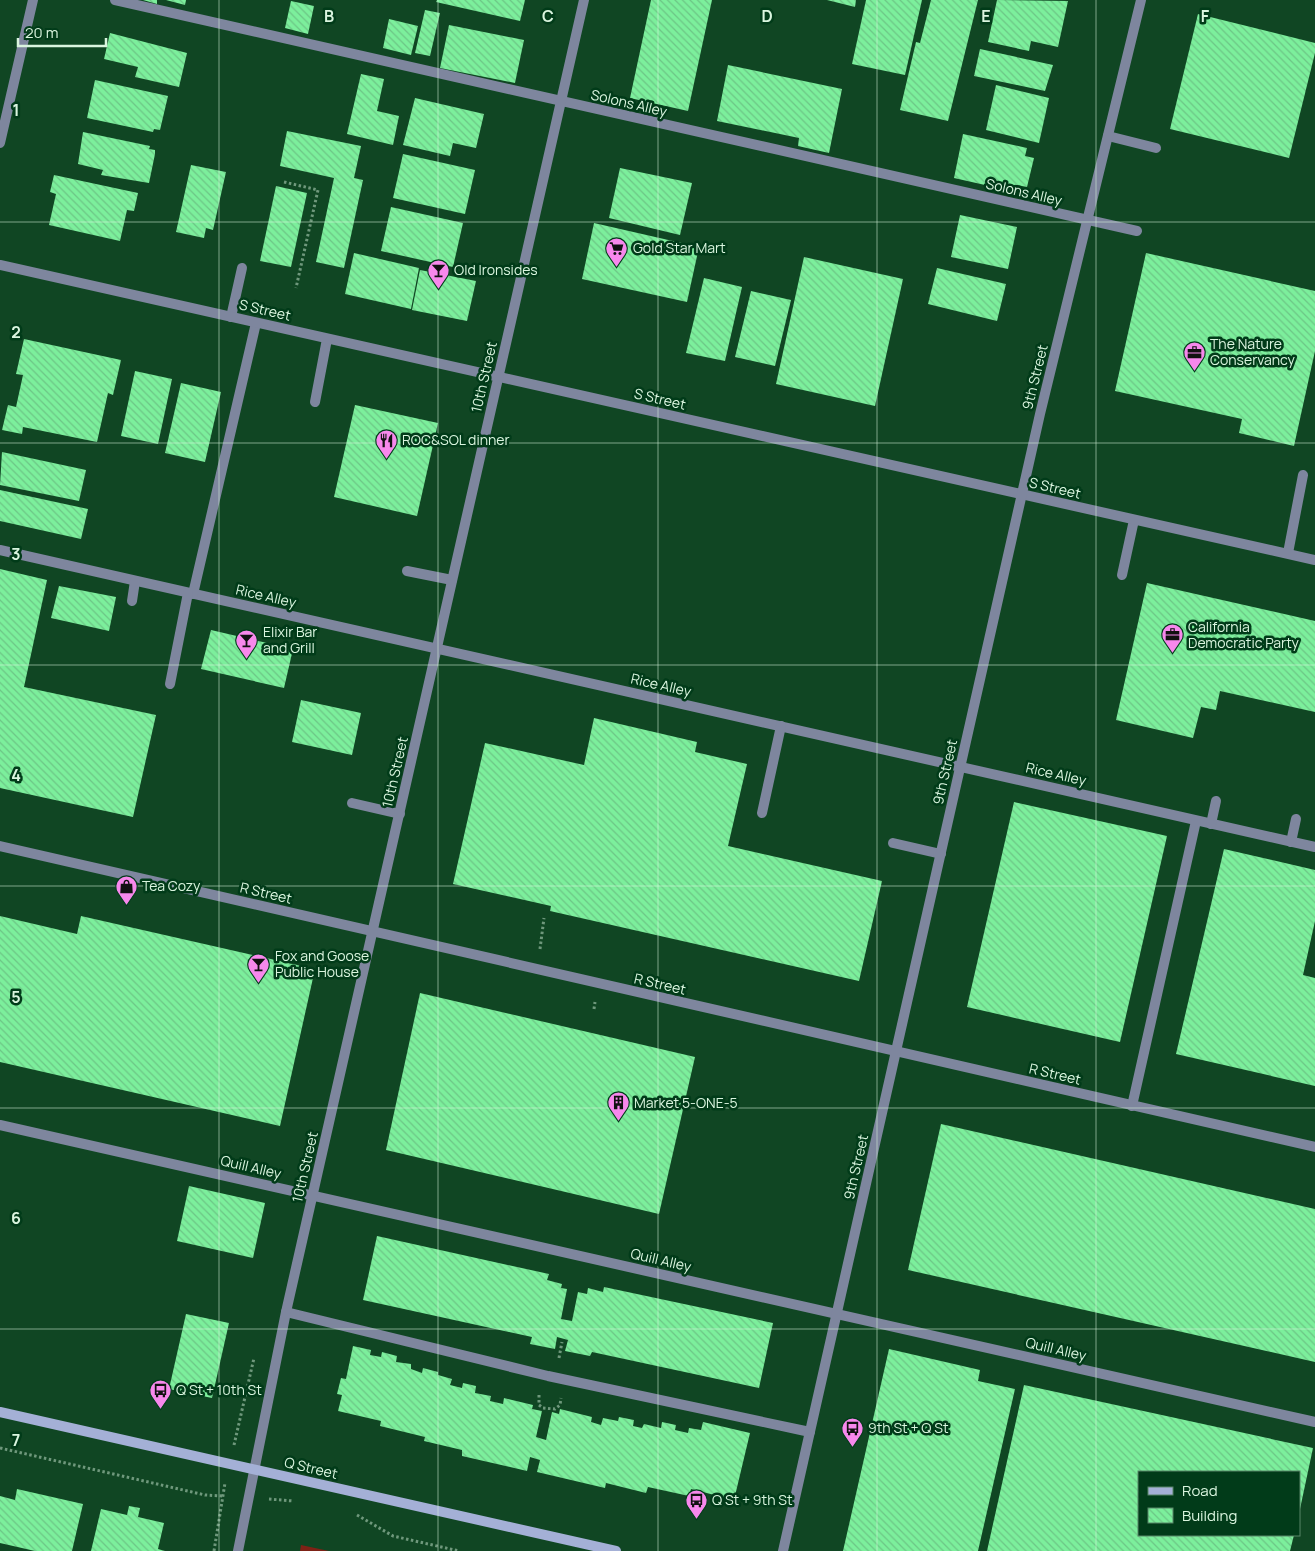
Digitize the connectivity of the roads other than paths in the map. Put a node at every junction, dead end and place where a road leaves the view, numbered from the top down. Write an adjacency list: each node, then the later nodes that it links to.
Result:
1 (33, 0): 7 (street)
2 (115, 0): 5 (street, Solons Alley)
3 (584, 0): 5 (street, 10th Street)
4 (1141, 0): 6 (street, 9th Street)
5 (561, 101): 9 (street, Solons Alley); 16 (street, 10th Street)
6 (1108, 136): 8 (street); 9 (street, 9th Street)
7 (0, 143)
8 (1156, 148)
9 (1088, 221): 10 (street, Solons Alley); 19 (street, 9th Street)
10 (1137, 232)
11 (0, 265): 13 (street, S Street)
12 (242, 268): 13 (street)
13 (232, 317): 14 (street, S Street)
14 (256, 323): 15 (street, S Street); 28 (street)
15 (327, 339): 16 (street, S Street); 17 (street)
16 (498, 377): 19 (street, S Street); 26 (street, 10th Street)
17 (315, 402)
18 (1303, 475): 22 (street)
19 (1021, 495): 20 (street, S Street); 33 (street, 9th Street)
20 (1134, 520): 22 (street, S Street); 25 (street)
21 (0, 550): 27 (street, Rice Alley)
22 (1288, 553): 23 (street, S Street)
23 (1315, 560)
24 (407, 571): 26 (street)
25 (1122, 575)
26 (452, 580): 30 (street, 10th Street)
27 (135, 581): 28 (street, Rice Alley); 29 (street)
28 (190, 593): 30 (street, Rice Alley); 31 (street)
29 (132, 600)
30 (436, 649): 32 (street, Rice Alley); 37 (street, 10th Street)
31 (170, 684)
32 (781, 726): 33 (street, Rice Alley); 36 (street)
33 (961, 767): 39 (street, Rice Alley); 45 (street, 9th Street)
34 (1216, 801): 40 (street)
35 (352, 803): 37 (street)
36 (762, 813)
37 (400, 814): 46 (street, 10th Street)
38 (1296, 819): 41 (street)
39 (1196, 820): 40 (street, Rice Alley); 48 (street)
40 (1211, 824): 41 (street, Rice Alley)
41 (1291, 842): 44 (street, Rice Alley)
42 (892, 843): 45 (street)
43 (0, 846): 46 (street, R Street)
44 (1315, 847)
45 (941, 854): 47 (street, 9th Street)
46 (372, 932): 47 (street, R Street); 51 (street, 10th Street)
47 (896, 1051): 48 (street, R Street); 53 (street, 9th Street)
48 (1132, 1106): 50 (street, R Street)
49 (0, 1125): 51 (street, Quill Alley)
50 (1315, 1147)
51 (313, 1195): 52 (street, 10th Street); 53 (street, Quill Alley)
52 (286, 1312): 56 (street); 57 (street, 10th Street)
53 (837, 1314): 55 (street, Quill Alley); 56 (street, 9th Street)
54 (0, 1412): 57 (main road, Q Street)
55 (1315, 1422)
56 (810, 1432): 60 (street, 9th Street)
57 (256, 1470): 58 (street, 10th Street); 59 (main road, Q Street)
58 (238, 1551)
59 (616, 1551)
60 (783, 1551)

